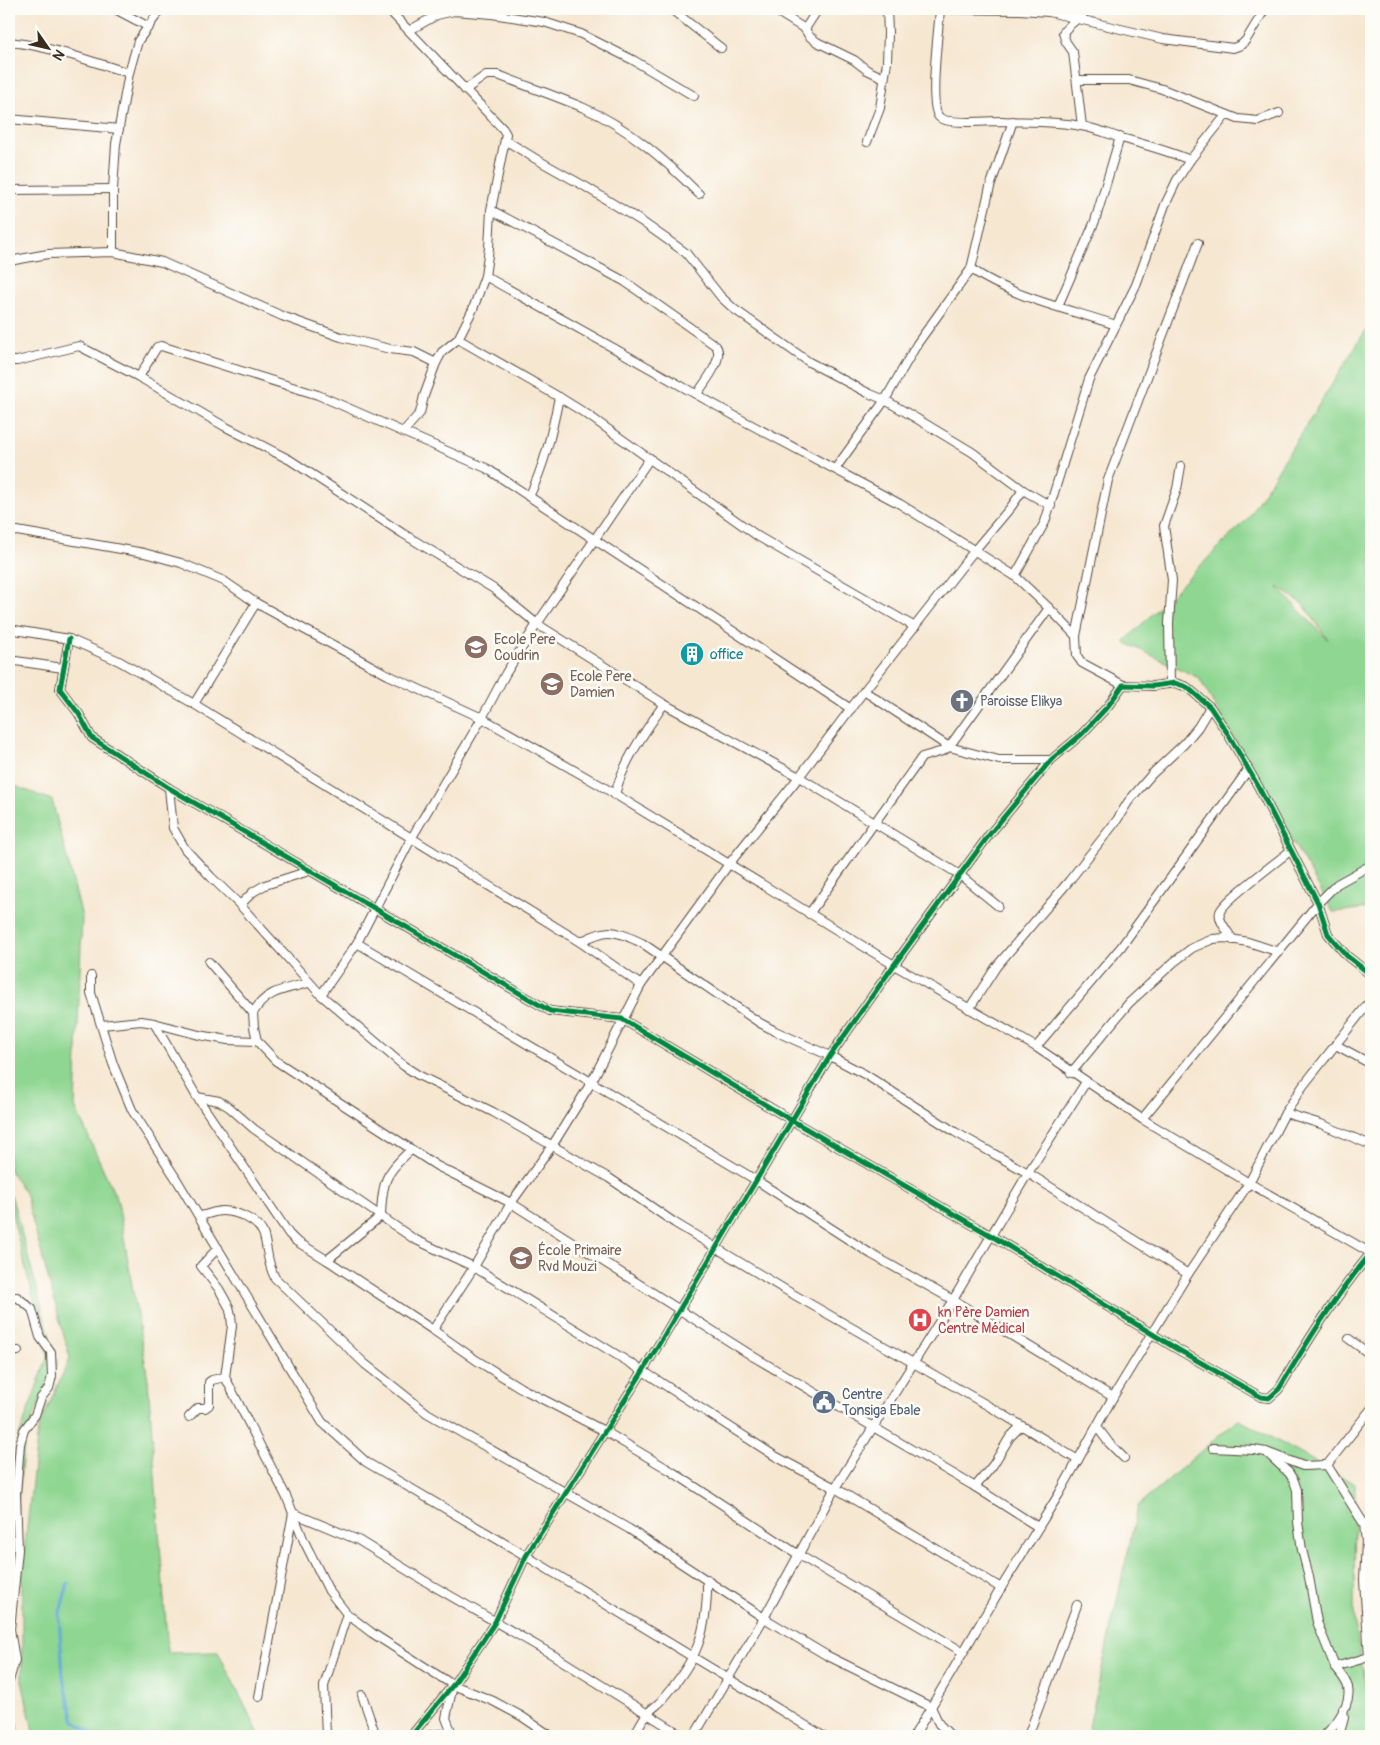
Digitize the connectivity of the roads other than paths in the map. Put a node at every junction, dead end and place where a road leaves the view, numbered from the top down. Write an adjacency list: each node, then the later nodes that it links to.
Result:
1 (115, 9): 13 (street)
2 (161, 9): 13 (street)
3 (388, 9): 15 (street)
4 (671, 9): 17 (street)
5 (773, 9): 14 (street)
6 (818, 9): 14 (street)
7 (886, 9): 19 (street)
8 (940, 9): 12 (street); 26 (street)
9 (1086, 9): 12 (street)
10 (1265, 9): 12 (street)
11 (486, 11): 15 (street); 22 (street)
12 (1079, 19): 20 (street)
13 (149, 27): 18 (street)
14 (805, 29): 19 (street)
15 (410, 30): 21 (street)
16 (9, 42): 18 (street)
17 (721, 48)
18 (129, 73): 28 (street)
19 (884, 78): 31 (street)
20 (1077, 80): 24 (street); 27 (street)
21 (465, 90): 30 (street); 35 (street)
22 (694, 96)
23 (1279, 113): 24 (street)
24 (1226, 115): 32 (street)
25 (9, 119): 28 (street)
26 (1013, 121): 27 (street); 40 (street)
27 (1082, 126): 29 (street)
28 (119, 129): 33 (street)
29 (1120, 137): 32 (street); 42 (street)
30 (506, 140): 36 (street); 50 (street)
31 (866, 142)
32 (1190, 160): 43 (street)
33 (113, 189): 34 (street); 38 (street)
34 (9, 190)
35 (699, 194)
36 (491, 210): 41 (street); 48 (street)
37 (1198, 243): 67 (street)
38 (113, 252): 39 (street); 46 (street)
39 (9, 261)
40 (971, 269): 42 (street); 50 (street)
41 (485, 276): 44 (street); 48 (street)
42 (1058, 306): 43 (street)
43 (1116, 325): 57 (street)
44 (458, 339): 46 (street); 49 (street)
45 (9, 360): 47 (street)
46 (436, 363): 51 (street)
47 (139, 377): 51 (street); 64 (street)
48 (697, 394): 54 (street)
49 (559, 396): 52 (street); 56 (street)
50 (885, 400): 54 (street); 55 (street)
51 (404, 432): 56 (street)
52 (650, 458): 59 (street); 65 (street)
53 (1180, 466): 71 (street)
54 (836, 469): 60 (street)
55 (1023, 490): 57 (street); 60 (street)
56 (529, 496): 59 (street)
57 (1051, 506): 61 (street)
58 (9, 532): 62 (street)
59 (594, 540): 64 (street); 77 (street)
60 (974, 551): 61 (street); 65 (street)
61 (1015, 576): 63 (street)
62 (256, 603): 74 (street); 78 (street)
63 (1049, 608): 67 (street); 79 (street)
64 (537, 624): 75 (street); 78 (street)
65 (915, 627): 73 (street)
66 (9, 629): 68 (street)
67 (1076, 636): 72 (street)
68 (69, 640): 70 (street); 74 (street)
69 (9, 660): 70 (street)
70 (63, 668): 83 (street)
71 (1170, 684): 72 (street); 76 (street)
72 (1123, 685): 80 (street)
73 (864, 691): 77 (street); 79 (street)
74 (194, 704): 86 (street)
75 (664, 704): 82 (street); 84 (street)
76 (1210, 708): 81 (street); 110 (street)
77 (851, 709): 82 (street)
78 (482, 718): 84 (street); 86 (street)
79 (949, 747): 80 (street); 85 (street)
80 (1052, 760): 91 (street)
81 (1248, 770): 87 (street); 117 (street)
82 (799, 777): 85 (street); 88 (street)
83 (169, 788): 90 (street); 93 (street)
84 (615, 795): 88 (street)
85 (874, 822): 91 (street); 96 (street)
86 (410, 839): 95 (street); 98 (street)
87 (1290, 851): 92 (street); 97 (street)
88 (729, 864): 96 (street); 101 (street)
89 (1371, 865): 92 (street)
90 (309, 871): 93 (street); 95 (street)
91 (960, 876): 94 (street); 103 (street)
92 (1318, 903): 100 (street); 104 (street)
93 (240, 905): 106 (street)
94 (998, 906)
95 (374, 908): 99 (street); 112 (street)
96 (809, 914): 103 (street)
97 (1233, 940): 100 (street); 120 (street)
98 (580, 942): 101 (street); 107 (street)
99 (357, 943): 108 (street); 122 (street)
100 (1279, 952): 125 (street)
101 (662, 956): 107 (street); 118 (street)
102 (209, 962): 111 (street)
103 (894, 965): 110 (street); 118 (street)
104 (1371, 975)
105 (91, 976): 114 (street)
106 (309, 983): 108 (street); 111 (street)
107 (641, 985): 112 (street)
108 (320, 995): 128 (street)
109 (1371, 1000): 116 (street)
110 (969, 1009): 117 (street)
111 (253, 1013): 115 (street)
112 (622, 1019): 122 (street); 126 (street)
113 (154, 1023): 114 (street); 115 (street); 123 (street)
114 (102, 1026): 134 (street)
115 (257, 1041): 129 (street)
116 (1336, 1045): 119 (street); 124 (street)
117 (1036, 1047): 120 (street)
118 (830, 1056): 126 (street); 130 (street)
119 (1371, 1064)
120 (1071, 1073): 121 (street)
121 (1086, 1082): 125 (street); 130 (street)
122 (591, 1083): 128 (street); 131 (street)
123 (197, 1097): 135 (street); 140 (street)
124 (1285, 1113): 127 (street); 132 (street)
125 (1142, 1119): 132 (street)
126 (790, 1120): 131 (street); 136 (street)
127 (1371, 1145)
128 (552, 1146): 133 (street); 138 (street)
129 (411, 1150): 133 (street); 135 (street)
130 (1028, 1174): 136 (street); 142 (street)
131 (756, 1180): 138 (street); 144 (street)
132 (1249, 1183): 139 (street); 142 (street)
133 (511, 1203): 141 (street); 145 (street)
134 (199, 1216): 137 (street); 169 (street)
135 (381, 1216): 140 (street); 141 (street)
136 (990, 1235): 144 (street); 147 (street)
137 (218, 1248): 154 (street); 173 (street)
138 (717, 1248): 145 (street); 152 (street)
139 (1371, 1253): 147 (street)
140 (327, 1260): 146 (street)
141 (474, 1267): 146 (street); 153 (street)
142 (1188, 1274): 147 (street)
143 (9, 1297): 185 (street)
144 (953, 1300): 152 (street); 155 (street)
145 (680, 1310): 153 (street); 159 (street)
146 (434, 1330): 161 (street)
147 (1151, 1334): 155 (street)
148 (1348, 1339): 151 (street)
149 (18, 1351): 150 (street)
150 (9, 1352)
151 (1371, 1355)
152 (914, 1363): 158 (street); 159 (street)
153 (643, 1371): 161 (street); 168 (street)
154 (225, 1377): 157 (street); 170 (street)
155 (1113, 1397): 160 (street)
156 (1371, 1409): 166 (street)
157 (189, 1417)
158 (1021, 1426): 165 (street); 167 (street)
159 (874, 1427): 167 (street); 168 (street)
160 (1097, 1427): 164 (street); 165 (street)
161 (606, 1432): 169 (street); 172 (street)
162 (1213, 1448): 163 (street)
163 (1266, 1452): 166 (street); 183 (street)
164 (1124, 1458)
165 (1078, 1460): 171 (street)
166 (1327, 1466): 182 (street)
167 (975, 1487): 171 (street)
168 (835, 1488): 172 (street); 175 (street)
169 (566, 1493): 173 (street); 174 (street)
170 (293, 1512): 177 (street); 179 (street); 188 (street)
171 (1038, 1527): 175 (street)
172 (799, 1555): 178 (street); 180 (street)
173 (526, 1556): 179 (street); 181 (street)
174 (707, 1580): 178 (street); 181 (street)
175 (1001, 1588): 180 (street)
176 (1077, 1605): 207 (street)
177 (347, 1614): 186 (street); 194 (street)
178 (764, 1618): 184 (street); 189 (street)
179 (495, 1622): 186 (street); 192 (street)
180 (964, 1652): 189 (street)
181 (693, 1658): 184 (street); 192 (street)
182 (1370, 1658): 183 (street)
183 (1335, 1667): 190 (street)
184 (727, 1678): 203 (street); 204 (street)
185 (9, 1681)
186 (453, 1685): 196 (street); 199 (street); 200 (street)
187 (362, 1694): 195 (street)
188 (259, 1697)
189 (931, 1707): 205 (street); 206 (street)
190 (1343, 1710): 208 (street); 209 (street)
191 (9, 1711): 193 (street)
192 (647, 1713): 201 (street); 202 (street)
193 (11, 1736)
194 (326, 1736)
195 (376, 1736)
196 (412, 1736)
197 (425, 1736): 198 (street)
198 (449, 1736)
199 (453, 1736)
200 (551, 1736)
201 (634, 1736)
202 (683, 1736)
203 (694, 1736)
204 (823, 1736)
205 (914, 1736)
206 (951, 1736)
207 (1028, 1736)
208 (1324, 1736)
209 (1339, 1736)

